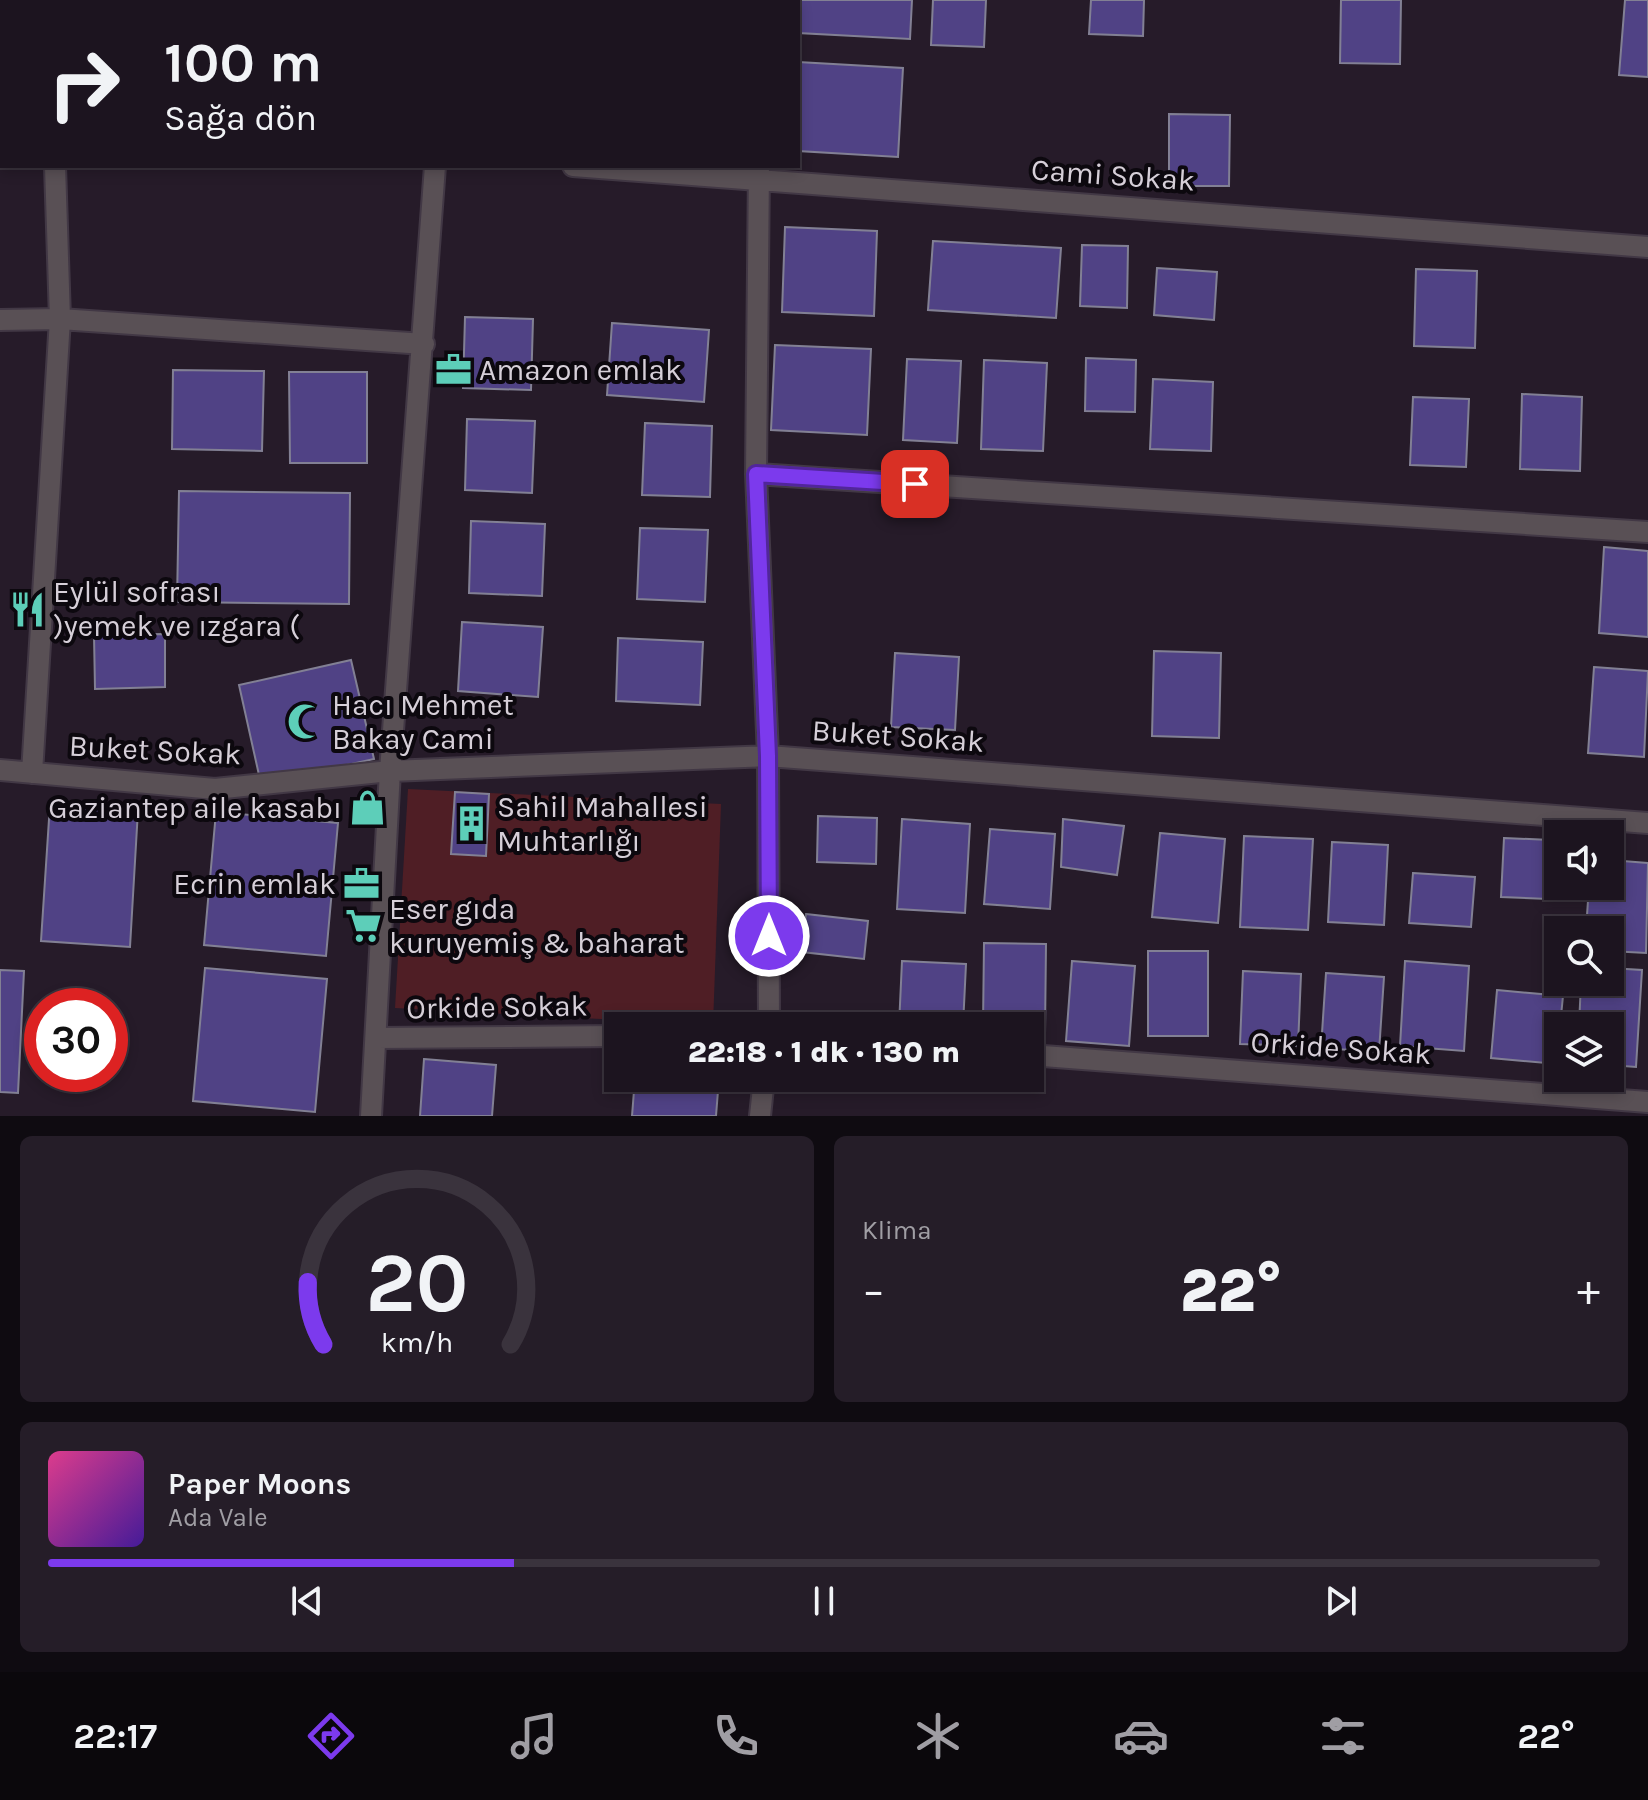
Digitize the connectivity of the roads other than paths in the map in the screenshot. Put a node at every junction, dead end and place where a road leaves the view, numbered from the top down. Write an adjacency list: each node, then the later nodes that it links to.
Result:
1 (55, 168): 6 (street)
2 (435, 168): 8 (street)
3 (635, 168): 4 (street, Cami Sokak)
4 (759, 172): 5 (street, Cami Sokak); 9 (street)
5 (1648, 247)
6 (60, 319): 7 (street); 8 (street); 14 (street)
7 (0, 320)
8 (424, 344): 13 (street)
9 (756, 474): 10 (street); 11 (street)
10 (1648, 532)
11 (768, 756): 13 (street, Buket Sokak); 15 (street, Buket Sokak); 16 (street)
12 (0, 770): 14 (street, Buket Sokak)
13 (390, 771): 14 (street, Buket Sokak); 18 (street)
14 (32, 773)
15 (1648, 823)
16 (769, 1012)
17 (604, 1036): 18 (street, Orkide Sokak)
18 (376, 1038): 22 (street)
19 (1044, 1056): 21 (street, Orkide Sokak)
20 (763, 1092): 23 (street)
21 (1648, 1102)
22 (371, 1116)
23 (760, 1116)

